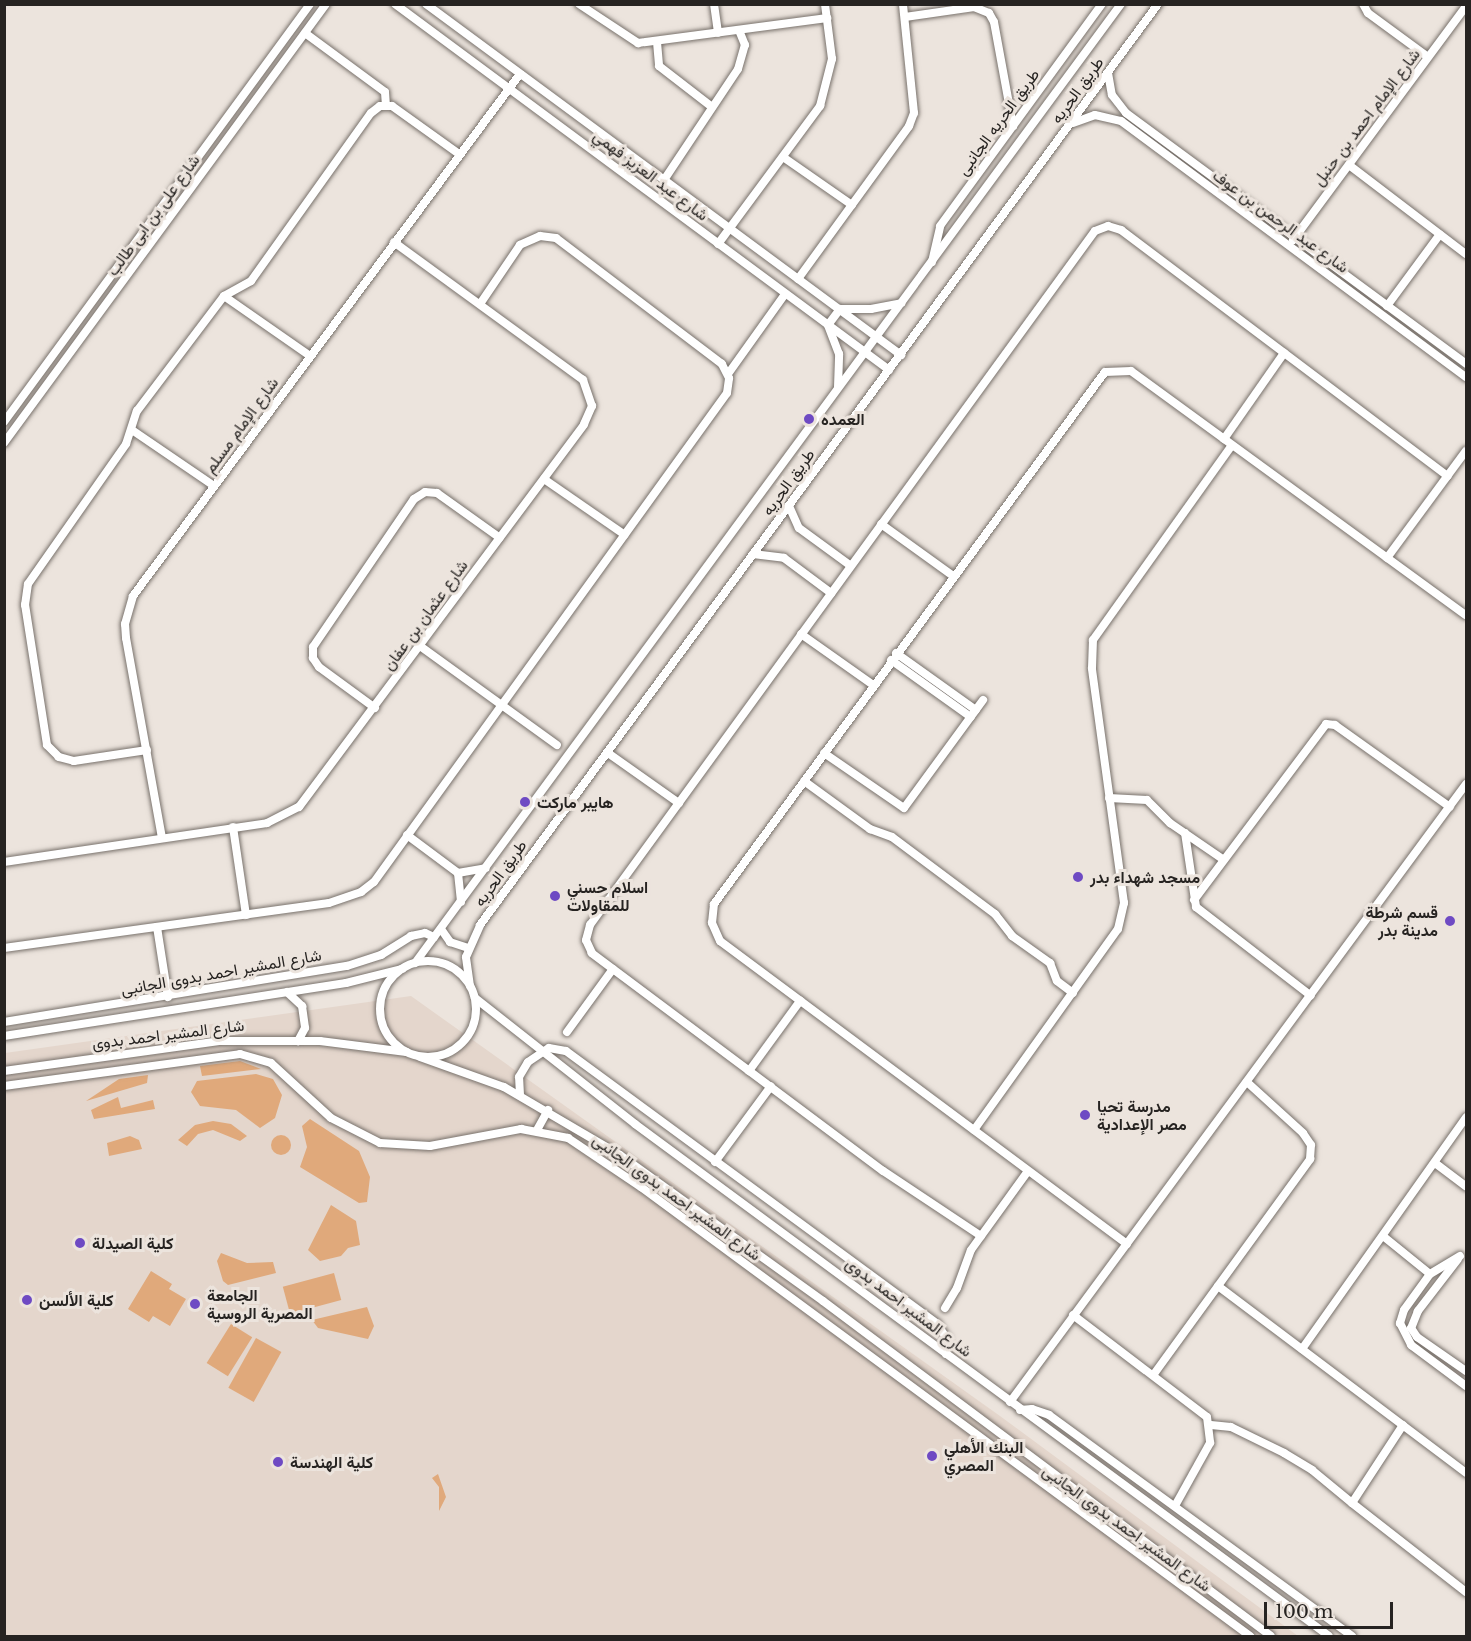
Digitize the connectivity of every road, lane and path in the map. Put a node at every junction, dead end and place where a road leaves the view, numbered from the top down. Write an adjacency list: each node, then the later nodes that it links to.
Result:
1 (310, 4): 29 (street, شارع على بن ابى طالب)
2 (326, 4): 17 (street, شارع على بن ابى طالب)
3 (395, 4): 23 (street, شارع عبد العزيز فهمي)
4 (426, 4): 22 (street, شارع عبد العزيز فهمي)
5 (579, 4): 19 (street)
6 (714, 4): 18 (street)
7 (825, 4): 15 (street)
8 (903, 4): 14 (street)
9 (1102, 4): 27 (street, طريق الحريه الجانبى)
10 (1121, 4): 42 (street, طريق الحريه)
11 (1158, 4): 21 (street, طريق الحريه)
12 (1363, 4): 20 (street)
13 (1467, 6): 20 (street, شارع الإمام احمد بن حنبل)
14 (905, 17): 27 (street); 34 (street)
15 (827, 18): 16 (street); 30 (street)
16 (739, 30): 18 (street); 25 (street)
17 (305, 33): 24 (street); 31 (street, شارع على بن ابى طالب)
18 (718, 33): 19 (street)
19 (657, 42): 25 (street)
20 (1428, 57): 32 (street, شارع الإمام احمد بن حنبل)
21 (1108, 73): 26 (street, طريق الحريه); 37 (street, شارع عبد الرحمن بن عوف)
22 (520, 74): 23 (street, شارع الإمام مسلم); 33 (street, شارع عبد العزيز فهمي)
23 (509, 89): 28 (street, شارع الإمام مسلم); 39 (street, شارع عبد العزيز فهمي)
24 (386, 105): 28 (street); 45 (street)
25 (712, 107): 33 (street)
26 (1070, 125): 40 (street, شارع عبد الرحمن بن عوف); 56 (street, طريق الحريه)
27 (1013, 126): 42 (street, طريق الحريه الجانبى)
28 (459, 154): 38 (street, شارع الإمام مسلم)
29 (200, 155): 31 (street); 50 (street, شارع على بن ابى طالب)
30 (783, 157): 34 (street); 35 (street)
31 (210, 162): 52 (street, شارع على بن ابى طالب)
32 (1349, 165): 36 (street); 37 (street, شارع الإمام احمد بن حنبل)
33 (664, 180): 35 (street, شارع عبد العزيز فهمي)
34 (852, 205): 43 (street)
35 (730, 229): 39 (street); 43 (street, شارع عبد العزيز فهمي)
36 (1440, 234): 41 (street); 48 (street)
37 (1295, 238): 40 (street, شارع الإمام احمد بن حنبل); 48 (street, شارع عبد الرحمن بن عوف)
38 (394, 242): 47 (street, شارع عثمان بن عفان); 57 (street, شارع الإمام مسلم)
39 (718, 244): 44 (street, شارع عبد العزيز فهمي)
40 (1289, 246): 61 (street, شارع عبد الرحمن بن عوف)
41 (1467, 254)
42 (932, 262): 46 (street, طريق الحريه)
43 (798, 279): 49 (street, شارع عبد العزيز فهمي)
44 (785, 294): 51 (street, شارع عبد العزيز فهمي); 60 (street)
45 (224, 296): 57 (street); 64 (street)
46 (901, 302): 49 (street); 53 (street, طريق الحريه)
47 (480, 304): 60 (street); 70 (street, شارع عثمان بن عفان)
48 (1387, 306): 58 (street, شارع عبد الرحمن بن عوف)
49 (840, 309): 51 (street); 53 (street, شارع عبد العزيز فهمي)
50 (80, 320): 52 (street); 63 (street, شارع على بن ابى طالب)
51 (828, 325): 54 (street, شارع عبد العزيز فهمي); 62 (street)
52 (90, 327): 66 (street, شارع على بن ابى طالب)
53 (876, 337): 54 (street, طريق الحريه); 56 (street, شارع عبد العزيز فهمي)
54 (865, 353): 59 (street, شارع عبد العزيز فهمي); 62 (street, طريق الحريه)
55 (1284, 353): 65 (street); 69 (street); 73 (street)
56 (900, 355): 59 (street, طريق الحريه)
57 (310, 356): 71 (street, شارع الإمام مسلم)
58 (1467, 364)
59 (889, 370): 72 (street, طريق الحريه)
60 (728, 374): 74 (street)
61 (1467, 377)
62 (837, 390): 105 (street, طريق الحريه)
63 (4, 422)
64 (132, 430): 71 (street); 91 (street)
65 (1224, 439): 67 (street); 79 (street)
66 (4, 443)
67 (1232, 445): 77 (street); 96 (street)
68 (1467, 451): 69 (street)
69 (1448, 476): 77 (street)
70 (544, 479): 74 (street); 75 (street, شارع عثمان بن عفان)
71 (214, 486): 91 (street, شارع الإمام مسلم)
72 (789, 506): 76 (street, طريق الحريه); 78 (street)
73 (881, 524): 78 (street); 79 (street)
74 (625, 535): 87 (street)
75 (500, 538): 83 (street, شارع عثمان بن عفان); 88 (street)
76 (753, 554): 80 (street); 92 (street, طريق الحريه)
77 (1387, 558): 81 (street)
78 (851, 566): 80 (street)
79 (953, 576): 84 (street)
80 (831, 593): 82 (street)
81 (1467, 615)
82 (801, 634): 85 (street); 97 (street)
83 (420, 646): 87 (street); 88 (street, شارع عثمان بن عفان)
84 (894, 656): 85 (street); 89 (street)
85 (873, 686): 93 (street)
86 (983, 700): 89 (street)
87 (501, 705): 90 (street); 101 (street)
88 (375, 708): 99 (street, شارع عثمان بن عفان)
89 (974, 714): 93 (street)
90 (557, 745)
91 (147, 750): 102 (street, شارع الإمام مسلم)
92 (608, 753): 97 (street); 114 (street, طريق الحريه)
93 (824, 753): 94 (street)
94 (804, 781): 123 (street); 127 (street)
95 (1467, 784): 98 (street)
96 (1109, 798): 100 (street); 123 (street)
97 (679, 803): 118 (street)
98 (1450, 807): 103 (street); 124 (street)
99 (233, 827): 102 (street, شارع عثمان بن عفان); 109 (street)
100 (1185, 833): 103 (street); 107 (street)
101 (407, 835): 106 (street); 109 (street)
102 (162, 838): 104 (street, شارع عثمان بن عفان)
103 (1224, 860): 107 (street)
104 (4, 862)
105 (486, 868): 106 (street); 108 (street, طريق الحريه)
106 (458, 873): 108 (street)
107 (1194, 900): 124 (street)
108 (461, 902): 111 (street, طريق الحريه)
109 (246, 915): 110 (street)
110 (157, 927): 113 (street); 125 (street)
111 (441, 929): 112 (street, طريق الحريه); 114 (street)
112 (434, 937): 115 (street, طريق الحريه); 116 (street, شارع المشير احمد بدوى الجانبى)
113 (4, 948)
114 (469, 948): 120 (street, طريق الحريه)
115 (415, 963): 117 (street); 120 (street)
116 (343, 967): 119 (street); 121 (street, شارع المشير احمد بدوى الجانبى)
117 (402, 969): 119 (street, شارع المشير احمد بدوى); 137 (street)
118 (613, 969): 132 (street); 142 (street)
119 (346, 983): 122 (street, شارع المشير احمد بدوى)
120 (470, 986): 126 (street)
121 (201, 992): 125 (street, شارع المشير احمد بدوى الجانبى); 129 (street)
122 (287, 992): 129 (street, شارع المشير احمد بدوى); 135 (street)
123 (1073, 993): 152 (street)
124 (1311, 996): 144 (street)
125 (168, 997): 128 (street, شارع المشير احمد بدوى الجانبى)
126 (475, 998): 136 (street, شارع المشير احمد بدوى); 139 (street)
127 (800, 1001): 142 (street); 152 (street)
128 (128, 1003): 130 (street); 131 (street, شارع المشير احمد بدوى الجانبى)
129 (204, 1005): 130 (street, شارع المشير احمد بدوى)
130 (131, 1016): 133 (street, شارع المشير احمد بدوى)
131 (4, 1022)
132 (567, 1032)
133 (4, 1036)
134 (221, 1041): 135 (street, شارع المشير احمد بدوى); 138 (street); 140 (street, شارع المشير احمد بدوى)
135 (298, 1041): 137 (street, شارع المشير احمد بدوى)
136 (541, 1051): 147 (street); 154 (street); 157 (street, شارع المشير احمد بدوى)
137 (406, 1052): 139 (street)
138 (221, 1055): 143 (street, شارع المشير احمد بدوى الجانبى); 151 (street, شارع المشير احمد بدوى الجانبى)
139 (420, 1057): 147 (street)
140 (34, 1067): 141 (street, شارع المشير احمد بدوى); 143 (street)
141 (4, 1071)
142 (749, 1071): 146 (street)
143 (36, 1081): 145 (street, شارع المشير احمد بدوى الجانبى)
144 (1247, 1082): 162 (street); 165 (street)
145 (4, 1086)
146 (771, 1086): 155 (street); 160 (street)
147 (520, 1095): 148 (street)
148 (548, 1110): 150 (street); 151 (street)
149 (1467, 1117): 156 (street)
150 (574, 1126): 153 (street); 187 (street)
151 (537, 1130): 153 (street, شارع المشير احمد بدوى الجانبى)
152 (974, 1130): 158 (street)
153 (568, 1138): 188 (street, شارع المشير احمد بدوى الجانبى)
154 (698, 1149): 155 (street); 157 (street)
155 (715, 1161): 173 (street)
156 (1435, 1162): 159 (street); 161 (street)
157 (688, 1163): 173 (street, شارع المشير احمد بدوى)
158 (1028, 1171): 160 (street); 162 (street)
159 (1467, 1186)
160 (981, 1236): 166 (street)
161 (1383, 1236): 164 (street); 172 (street)
162 (1126, 1244): 168 (street)
163 (1463, 1258): 164 (street); 169 (street)
164 (1430, 1274): 167 (street)
165 (1218, 1286): 172 (street); 175 (street)
166 (945, 1308)
167 (1404, 1310): 169 (street); 171 (street)
168 (1073, 1315): 175 (street); 177 (street)
169 (1414, 1317): 170 (street)
170 (1417, 1337): 171 (street); 174 (street)
171 (1411, 1345): 176 (street)
172 (1302, 1349): 180 (street)
173 (946, 1354): 177 (street, شارع المشير احمد بدوى)
174 (1467, 1371)
175 (1154, 1374): 179 (street)
176 (1467, 1386)
177 (1010, 1402): 178 (street, شارع المشير احمد بدوى)
178 (1020, 1410): 181 (street); 182 (street, شارع المشير احمد بدوى)
179 (1211, 1425): 184 (street); 185 (street)
180 (1403, 1425): 183 (street); 184 (street)
181 (1104, 1454): 182 (street); 185 (street)
182 (1096, 1466): 191 (street, شارع المشير احمد بدوى)
183 (1467, 1473)
184 (1352, 1503): 186 (street)
185 (1175, 1506): 192 (street)
186 (1467, 1592)
187 (1220, 1598): 188 (street); 190 (street)
188 (1212, 1608): 189 (street, شارع المشير احمد بدوى الجانبى)
189 (1250, 1636)
190 (1271, 1636)
191 (1329, 1636)
192 (1352, 1636)

